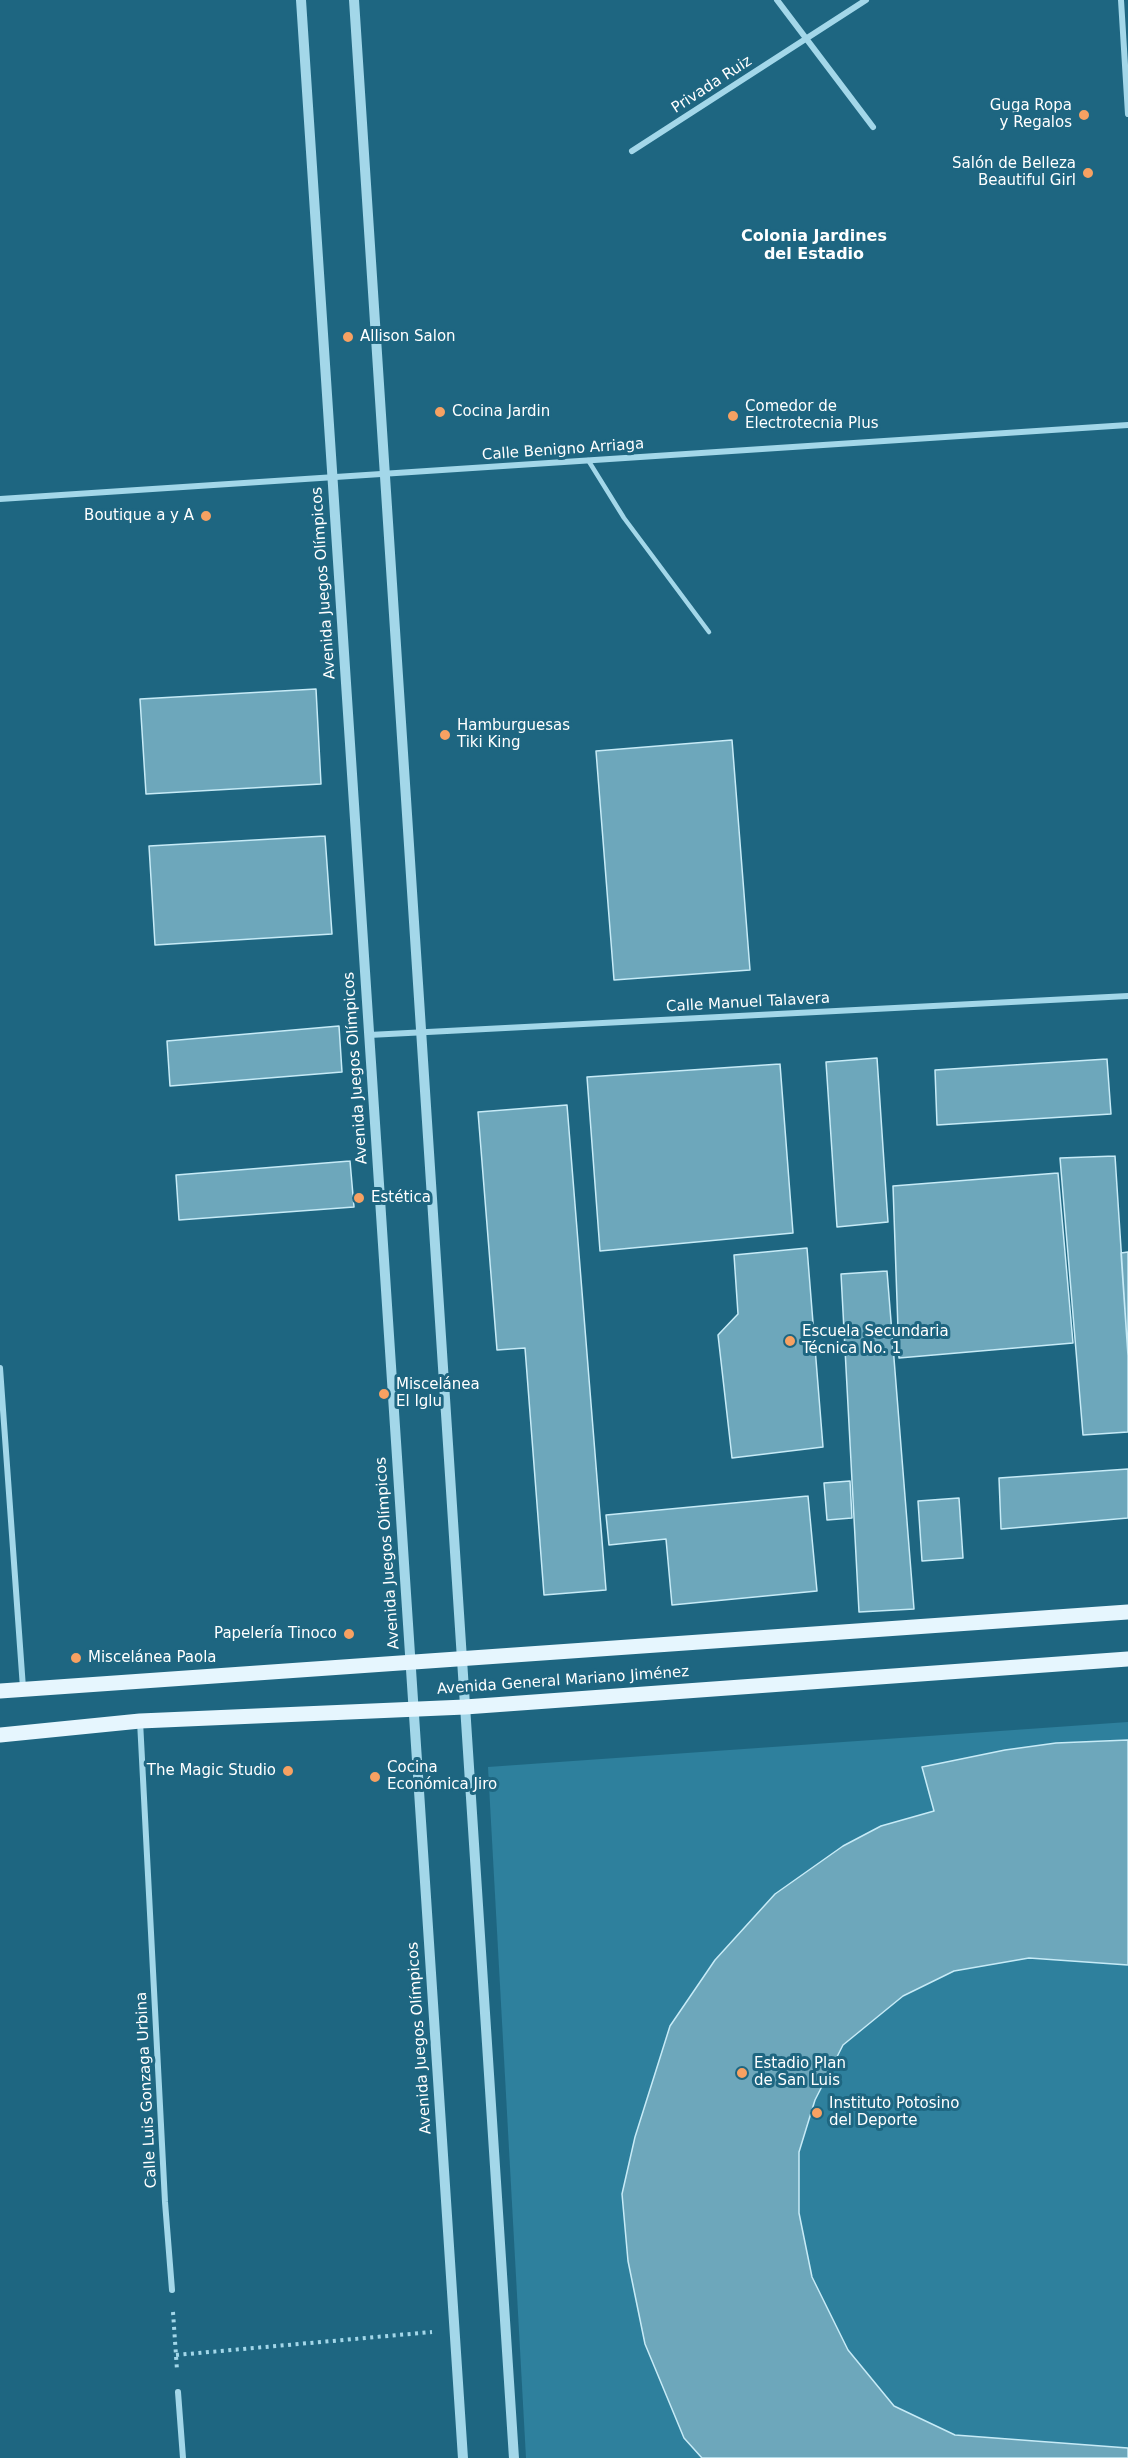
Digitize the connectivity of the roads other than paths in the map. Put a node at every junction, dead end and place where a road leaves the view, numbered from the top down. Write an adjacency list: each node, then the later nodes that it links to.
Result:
1 (301, 0): 13 (street, Avenida Juegos Olímpicos)
2 (354, 0): 12 (street)
3 (777, 0): 6 (street)
4 (866, 0): 6 (street, Privada Ruiz)
5 (1121, 0): 7 (street)
6 (805, 39): 8 (street); 9 (street, Privada Ruiz)
7 (1128, 114)
8 (873, 127)
9 (632, 151)
10 (1128, 424): 11 (street, Calle Benigno Arriaga)
11 (588, 460): 12 (street, Calle Benigno Arriaga); 15 (lane)
12 (385, 473): 13 (street, Calle Benigno Arriaga); 17 (street)
13 (332, 477): 14 (street, Calle Benigno Arriaga); 18 (street, Avenida Juegos Olímpicos)
14 (0, 499)
15 (709, 632)
16 (1128, 996): 17 (street, Calle Manuel Talavera)
17 (421, 1031): 18 (street, Calle Manuel Talavera); 21 (street)
18 (369, 1035): 23 (street, Avenida Juegos Olímpicos)
19 (0, 1368): 24 (street)
20 (1128, 1612): 21 (main road, Avenida General Mariano Jiménez)
21 (462, 1658): 23 (main road, Avenida General Mariano Jiménez); 26 (street)
22 (1128, 1659): 26 (main road, Avenida General Mariano Jiménez)
23 (411, 1662): 24 (main road, Avenida General Mariano Jiménez); 27 (street, Avenida Juegos Olímpicos)
24 (23, 1689): 25 (main road, Avenida General Mariano Jiménez)
25 (0, 1691)
26 (465, 1707): 27 (main road, Avenida General Mariano Jiménez); 34 (street)
27 (414, 1708): 28 (main road, Avenida General Mariano Jiménez); 33 (street, Avenida Juegos Olímpicos)
28 (140, 1721): 29 (main road, Avenida General Mariano Jiménez); 30 (street, Calle Luis Gonzaga Urbina)
29 (0, 1735)
30 (172, 2290)
31 (178, 2392): 32 (street)
32 (183, 2458)
33 (463, 2458)
34 (514, 2458)

